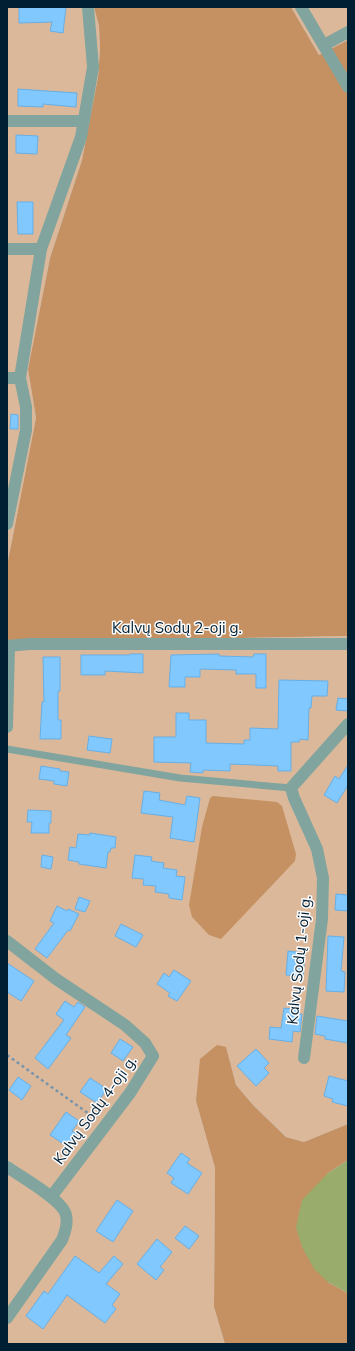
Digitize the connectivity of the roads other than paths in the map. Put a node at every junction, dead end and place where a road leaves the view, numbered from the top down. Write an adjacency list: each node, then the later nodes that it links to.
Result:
1 (88, 7): 7 (street)
2 (301, 7): 4 (street)
3 (348, 32): 4 (street)
4 (324, 45): 5 (street)
5 (348, 87)
6 (7, 121): 7 (street)
7 (84, 121): 9 (street)
8 (7, 249): 9 (street)
9 (41, 249): 11 (street)
10 (7, 378): 11 (street)
11 (20, 378): 12 (street)
12 (10, 504): 13 (street)
13 (7, 524)
14 (348, 644): 15 (street, Kalvų Sodų 2-oji g.)
15 (8, 646): 17 (street)
16 (348, 724): 19 (street)
17 (7, 727)
18 (7, 748): 19 (lane)
19 (291, 788): 21 (street, Kalvų Sodų 1-oji g.)
20 (7, 941): 23 (street, Kalvų Sodų 4-oji g.)
21 (304, 1058)
22 (7, 1166): 23 (street)
23 (51, 1197): 24 (street)
24 (7, 1318)

